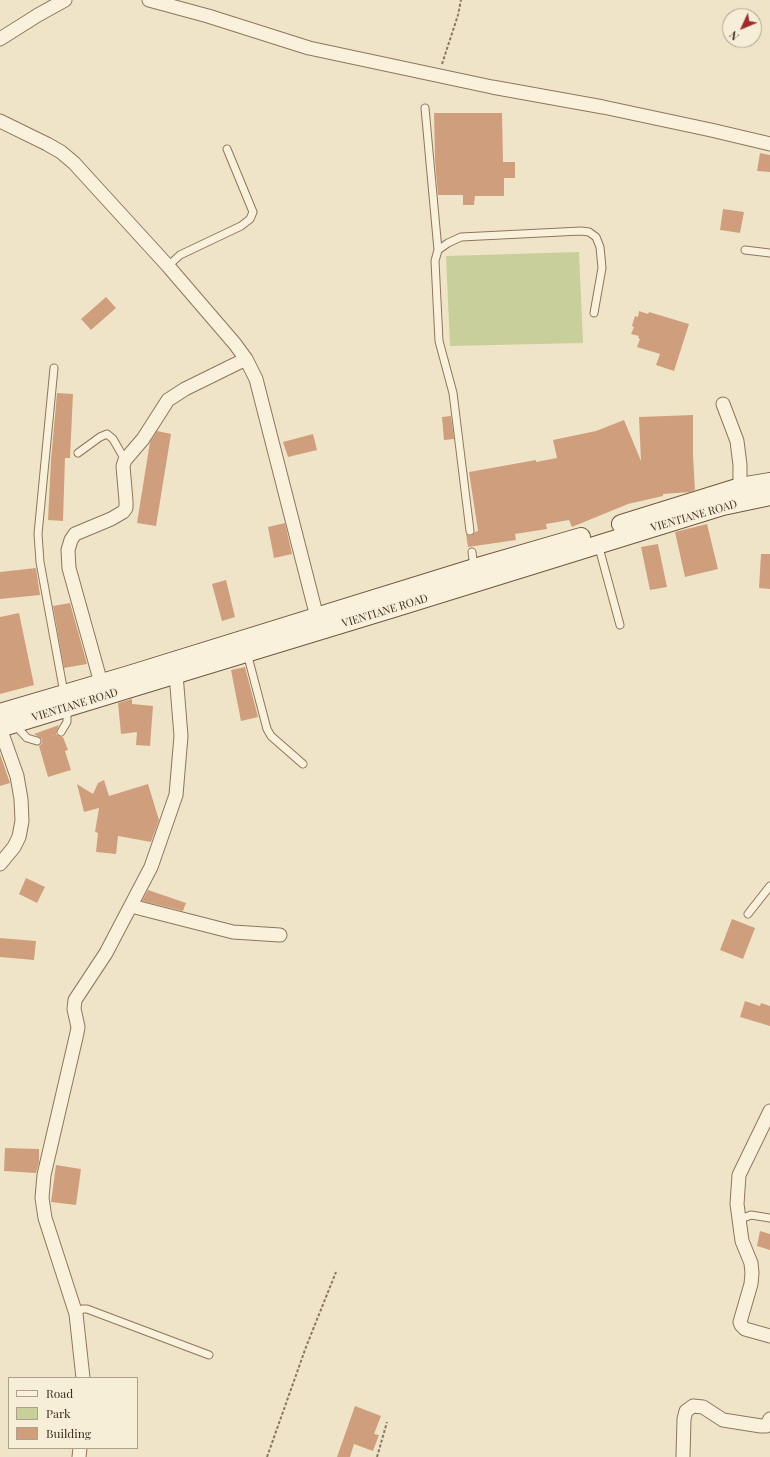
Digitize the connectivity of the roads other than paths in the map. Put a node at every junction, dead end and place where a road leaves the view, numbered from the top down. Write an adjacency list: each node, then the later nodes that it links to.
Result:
1 (65, 0): 3 (street)
2 (149, 0): 6 (street)
3 (0, 39)
4 (425, 108): 8 (lane)
5 (0, 122): 11 (street)
6 (770, 144)
7 (227, 149): 11 (lane)
8 (438, 250): 12 (lane); 21 (lane)
9 (745, 250): 10 (lane)
10 (770, 253)
11 (168, 266): 13 (street)
12 (594, 313)
13 (246, 359): 17 (street); 23 (street)
14 (54, 368): 28 (lane)
15 (723, 404): 19 (street)
16 (78, 452): 17 (lane)
17 (125, 460): 27 (street)
18 (770, 482): 19 (main road)
19 (740, 487): 23 (main road)
20 (770, 496): 22 (main road, VIENTIANE ROAD)
21 (470, 531)
22 (598, 544): 23 (main road, VIENTIANE ROAD); 24 (lane)
23 (319, 623): 25 (main road, VIENTIANE ROAD); 27 (main road)
24 (620, 625)
25 (247, 652): 26 (main road, VIENTIANE ROAD); 33 (lane)
26 (176, 674): 28 (main road, VIENTIANE ROAD); 36 (street)
27 (101, 683): 28 (main road)
28 (65, 701): 29 (main road); 30 (main road, VIENTIANE ROAD); 31 (lane)
29 (0, 713)
30 (5, 726): 32 (lane); 34 (street)
31 (61, 732)
32 (37, 742)
33 (303, 764)
34 (0, 864)
35 (770, 886): 37 (lane)
36 (131, 906): 38 (street); 42 (street)
37 (748, 914)
38 (280, 934)
39 (770, 1111): 41 (street)
40 (770, 1218): 41 (lane)
41 (738, 1220): 43 (street)
42 (76, 1314): 44 (lane); 45 (street)
43 (770, 1336)
44 (209, 1355)
45 (83, 1377)
46 (770, 1419): 47 (street)
47 (683, 1457)

